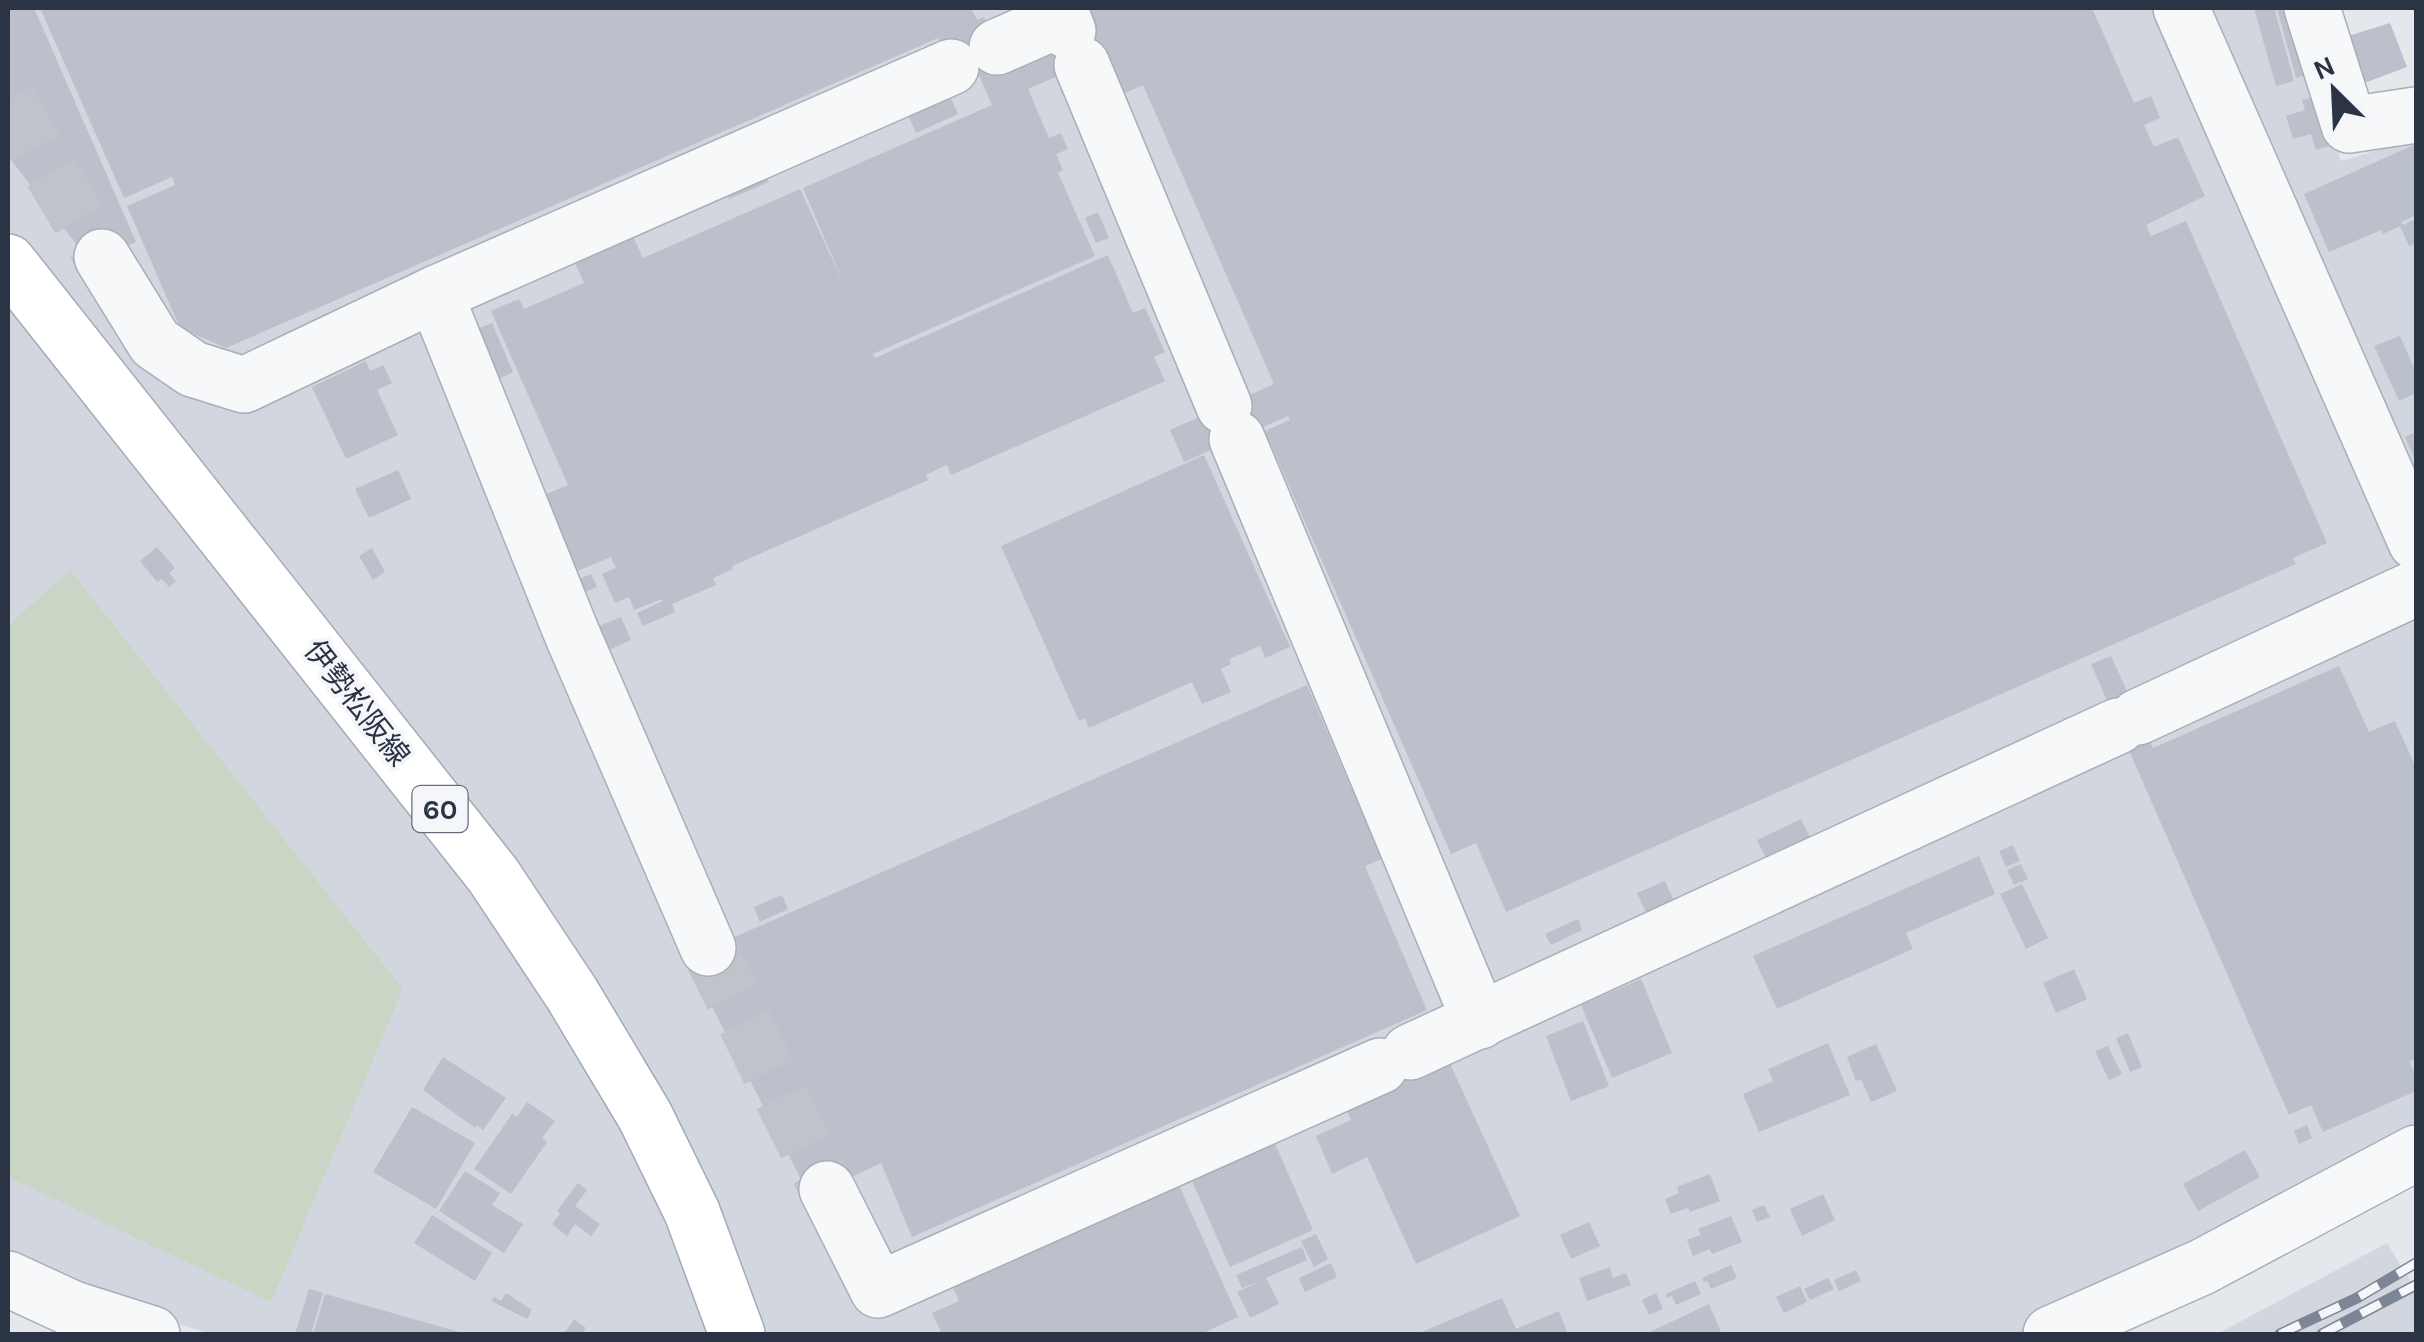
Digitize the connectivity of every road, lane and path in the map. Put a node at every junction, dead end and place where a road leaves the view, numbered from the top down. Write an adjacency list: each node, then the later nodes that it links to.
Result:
1 (2182, 8): 7 (street)
2 (2312, 8): 3 (street)
3 (2416, 115)
4 (102, 257): 6 (street)
5 (8, 262): 15 (main road, 伊勢松阪線 / 60)
6 (435, 294): 9 (street); 10 (street)
7 (2416, 542)
8 (2416, 588): 10 (street)
9 (708, 948)
10 (1480, 1021): 12 (street)
11 (2416, 1153): 16 (street)
12 (827, 1188)
13 (8, 1279): 14 (street)
14 (152, 1334)
15 (737, 1334)
16 (2051, 1334)

